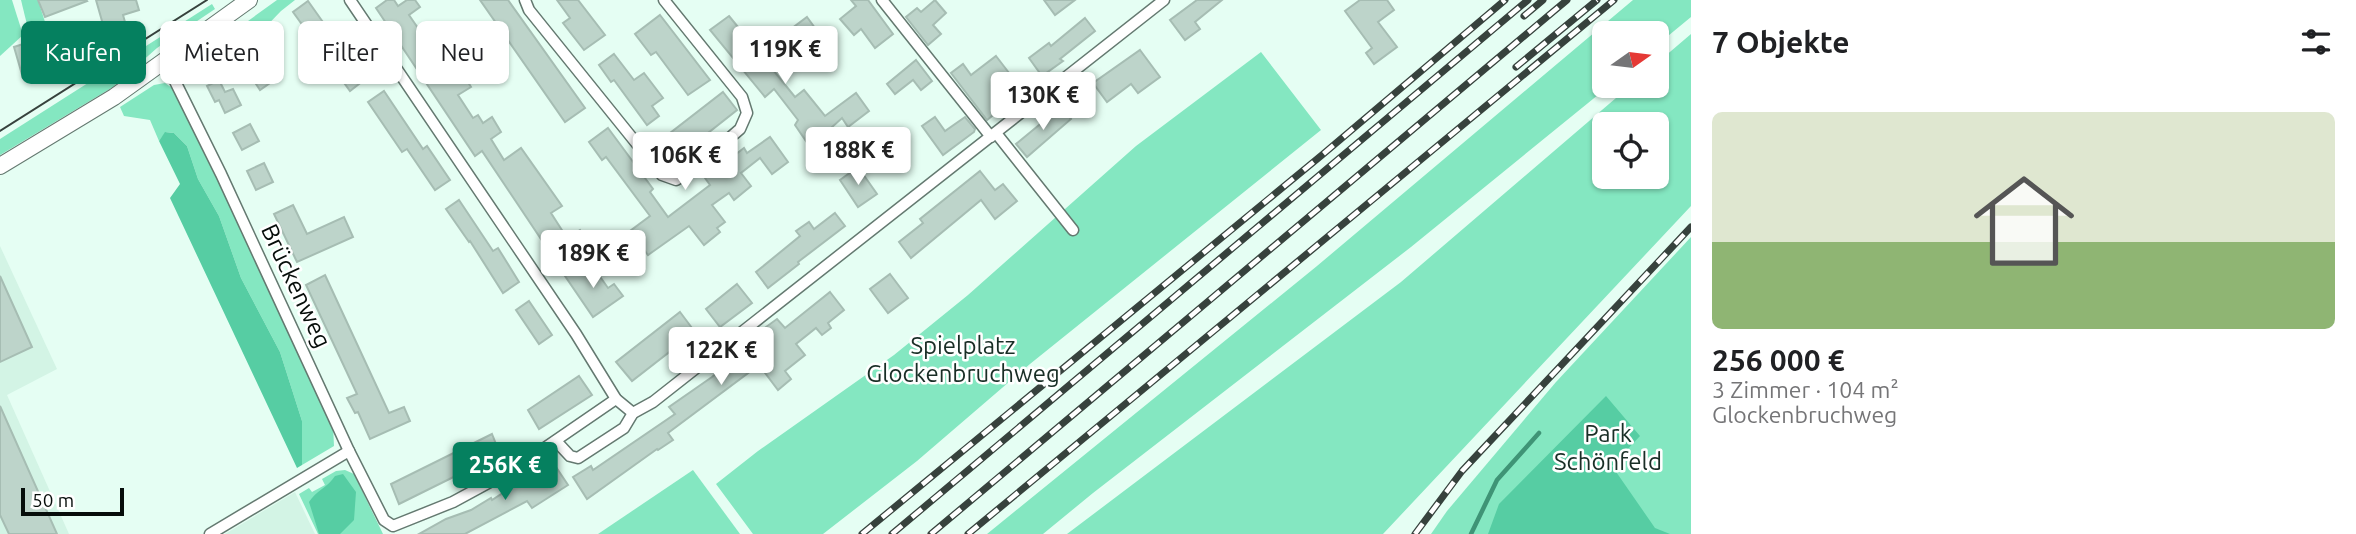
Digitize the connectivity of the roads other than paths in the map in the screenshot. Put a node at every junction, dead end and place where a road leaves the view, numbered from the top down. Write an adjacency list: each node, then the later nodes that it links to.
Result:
1 (350, 0): 13 (street)
2 (525, 0): 3 (street)
3 (664, 0)
4 (882, 0): 10 (street)
5 (1163, 0): 10 (street)
6 (244, 2): 7 (main road)
7 (219, 21)
8 (160, 65): 11 (main road)
9 (177, 84): 16 (street, Brückenweg)
10 (993, 135): 12 (street); 14 (street)
11 (0, 166)
12 (1073, 230)
13 (616, 399): 14 (street); 15 (street)
14 (633, 413): 15 (street)
15 (556, 441): 16 (street, Brückenweg)
16 (349, 451): 17 (street)
17 (210, 534)

